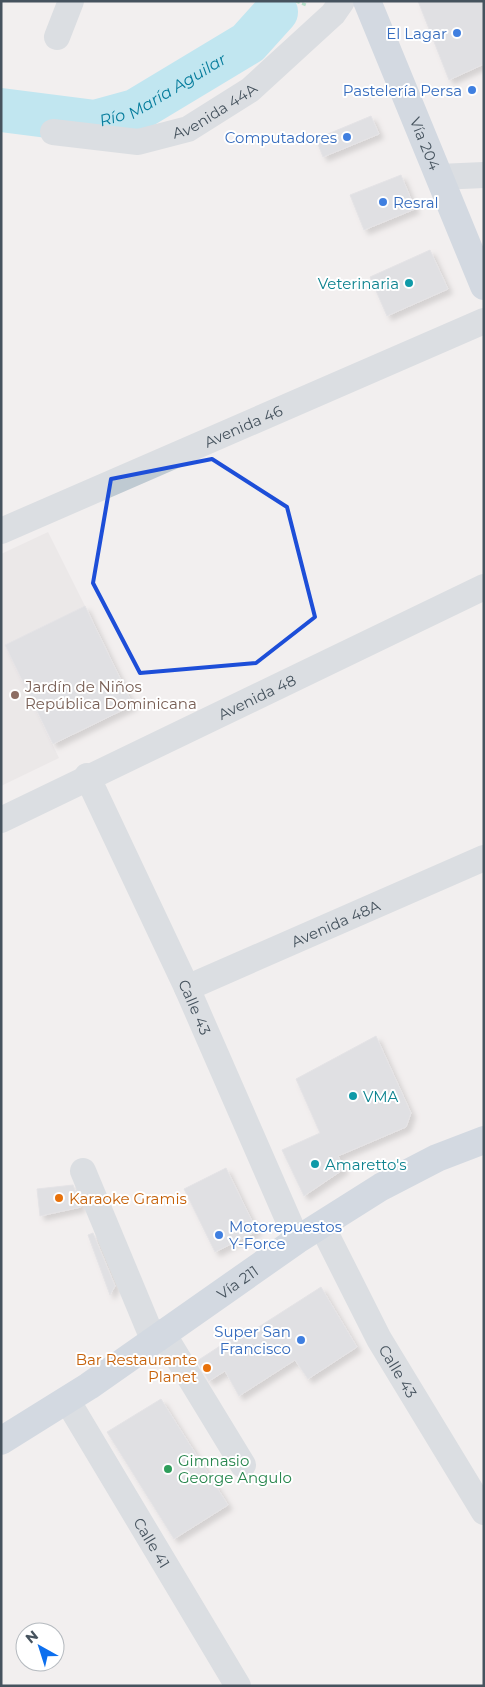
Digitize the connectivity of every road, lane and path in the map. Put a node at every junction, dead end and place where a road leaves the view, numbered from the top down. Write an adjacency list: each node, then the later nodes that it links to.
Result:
1 (71, 1): 4 (street)
2 (342, 1): 5 (street, Avenida 44A)
3 (366, 1): 7 (main road, Vía 204)
4 (56, 37)
5 (53, 132)
6 (484, 175): 7 (street)
7 (439, 176): 8 (main road, Vía 204)
8 (484, 286)
9 (484, 320): 10 (street, Avenida 46)
10 (1, 531)
11 (484, 587): 12 (street, Avenida 48)
12 (87, 776): 13 (street, Avenida 48); 15 (street, Calle 43)
13 (1, 820)
14 (484, 858): 15 (street, Avenida 48A)
15 (187, 988): 19 (street, Calle 43)
16 (484, 1140): 18 (main road, Vía 211)
17 (83, 1171): 20 (street)
18 (322, 1226): 19 (main road, Vía 211); 24 (street, Calle 43)
19 (297, 1240): 20 (main road, Vía 211)
20 (158, 1336): 21 (main road, Vía 211); 23 (street)
21 (67, 1400): 22 (main road, Vía 211); 25 (street, Calle 41)
22 (1, 1441)
23 (243, 1465)
24 (484, 1512)
25 (238, 1686)

